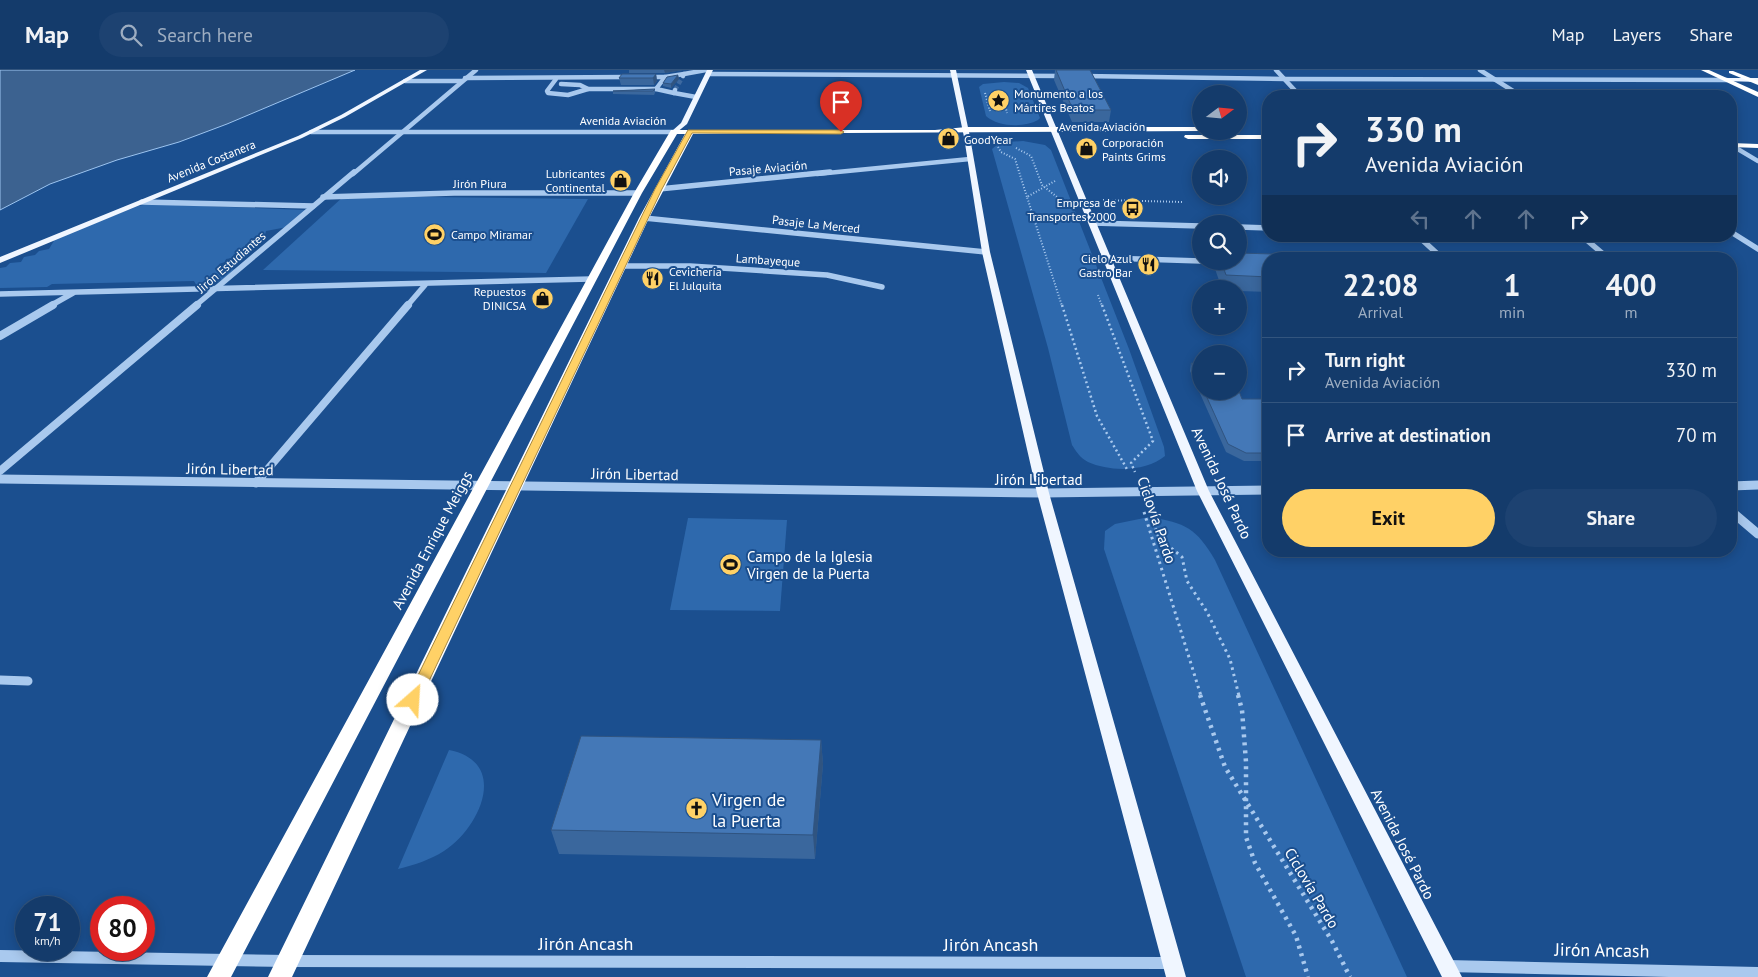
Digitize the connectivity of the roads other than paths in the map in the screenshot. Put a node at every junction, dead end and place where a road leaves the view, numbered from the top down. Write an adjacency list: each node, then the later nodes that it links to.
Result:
1 (424, 70): 18 (main road, Avenida Costanera)
2 (476, 70): 15 (street, Jirón Estudiantes)
3 (1276, 70): 14 (street)
4 (1480, 70): 16 (street)
5 (1704, 70): 17 (highway)
6 (1728, 70): 19 (highway)
7 (708, 72): 8 (street); 12 (street); 26 (main road, Avenida Enrique Meiggs)
8 (954, 73): 9 (street); 33 (main road)
9 (1030, 73): 10 (street); 34 (main road, Avenida José Pardo)
10 (1071, 76)
11 (1081, 76): 14 (street)
12 (664, 77): 13 (street); 22 (street)
13 (556, 79): 15 (street); 20 (street)
14 (1286, 79): 16 (street); 23 (street)
15 (464, 80): 18 (street); 32 (street, Jirón Estudiantes)
16 (1497, 80): 17 (street); 24 (street)
17 (1727, 80): 19 (main road); 25 (highway)
18 (405, 81): 31 (main road, Avenida Costanera)
19 (1756, 81)
20 (553, 84): 21 (street); 21 (street)
21 (588, 89): 22 (street)
22 (656, 89): 26 (street)
23 (1295, 90)
24 (1512, 90)
25 (1758, 95)
26 (696, 98): 29 (main road, Avenida Enrique Meiggs)
27 (1248, 128): 28 (highway)
28 (1262, 128)
29 (683, 129): 32 (street, Avenida Aviación); 33 (highway, Avenida Aviación); 43 (highway, Avenida Enrique Meiggs); 44 (highway, Avenida Enrique Meiggs)
30 (1192, 129): 34 (highway, Avenida Aviación)
31 (311, 132): 32 (street, Avenida Aviación); 46 (main road, Avenida Costanera)
32 (401, 132): 45 (street, Jirón Estudiantes)
33 (966, 133): 34 (highway, Avenida Aviación); 41 (main road)
34 (1055, 133): 35 (highway, Avenida Aviación); 49 (main road, Avenida José Pardo)
35 (1262, 137)
36 (1737, 137): 37 (highway)
37 (1758, 138)
38 (1737, 145): 39 (highway)
39 (1758, 146)
40 (1737, 149): 42 (street)
41 (970, 159): 43 (street, Pasaje Aviación); 57 (main road)
42 (1758, 162)
43 (659, 189): 48 (highway, Avenida Enrique Meiggs)
44 (638, 193): 45 (street, Jirón Piura); 64 (highway, Avenida Enrique Meiggs)
45 (323, 197): 47 (street, Jirón Estudiantes)
46 (142, 202): 47 (street); 61 (main road, Avenida Costanera)
47 (313, 206): 66 (street, Jirón Estudiantes)
48 (644, 218): 57 (street, Pasaje La Merced); 63 (highway, Avenida Enrique Meiggs)
49 (1092, 223): 50 (street); 60 (main road, Avenida José Pardo)
50 (1192, 226)
51 (1247, 227): 52 (street)
52 (1262, 228)
53 (1737, 236): 56 (street)
54 (1425, 242): 58 (street)
55 (1589, 242): 59 (street)
56 (1758, 249)
57 (986, 252): 80 (main road)
58 (1435, 252)
59 (1601, 252)
60 (1107, 258): 62 (street); 79 (main road, Avenida José Pardo)
61 (0, 260)
62 (1192, 261)
63 (622, 266): 67 (street, Lambayeque); 76 (highway, Avenida Enrique Meiggs)
64 (592, 279): 65 (street); 75 (highway, Avenida Enrique Meiggs)
65 (425, 284): 66 (street); 73 (street)
66 (220, 287): 68 (street); 71 (street, Jirón Estudiantes)
67 (882, 287)
68 (76, 292): 69 (street); 70 (street)
69 (0, 294)
70 (0, 336)
71 (0, 470)
72 (0, 479): 73 (street, Jirón Libertad)
73 (256, 483): 75 (street, Jirón Libertad)
74 (1758, 485): 77 (street)
75 (481, 486): 76 (street, Jirón Libertad); 86 (highway, Avenida Enrique Meiggs)
76 (515, 486): 80 (street, Jirón Libertad); 87 (highway, Avenida Enrique Meiggs)
77 (1737, 486)
78 (1262, 490): 79 (street, Jirón Libertad)
79 (1203, 491): 80 (street, Jirón Libertad); 89 (main road, Avenida José Pardo)
80 (1043, 493): 88 (main road)
81 (1737, 516): 82 (street)
82 (1758, 534)
83 (0, 680): 84 (street)
84 (28, 681)
85 (0, 956): 86 (street, Jirón Ancash)
86 (228, 959): 87 (street, Jirón Ancash); 91 (highway, Avenida Enrique Meiggs)
87 (288, 961): 88 (street, Jirón Ancash); 92 (highway, Avenida Enrique Meiggs)
88 (1171, 963): 93 (main road)
89 (1449, 971): 90 (street, Jirón Ancash)
90 (1758, 972)
91 (218, 977)
92 (280, 977)
93 (1176, 977)

